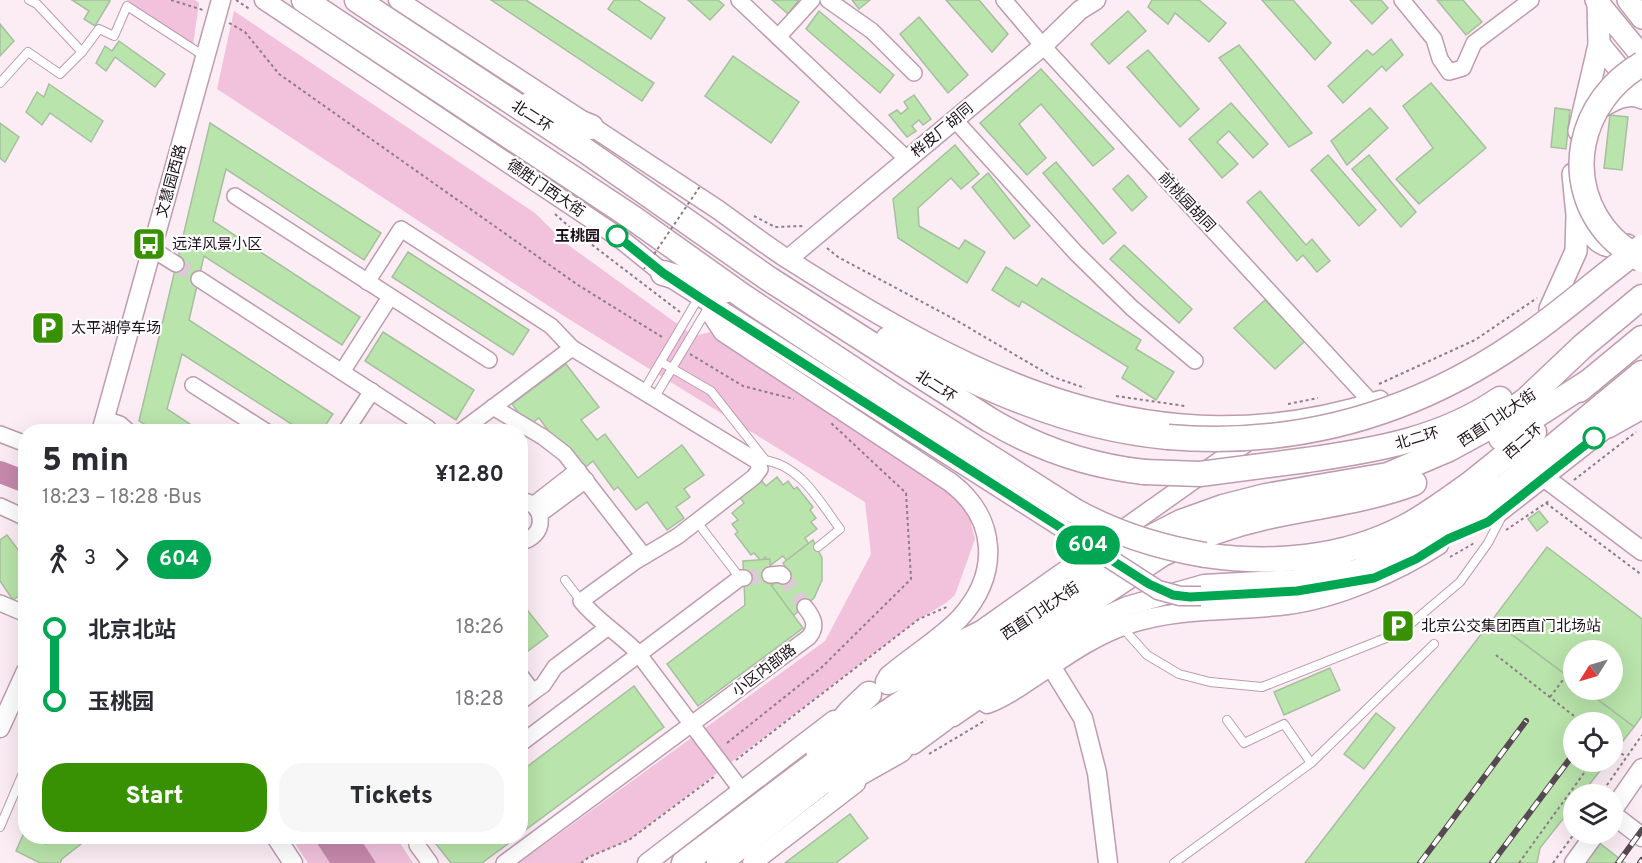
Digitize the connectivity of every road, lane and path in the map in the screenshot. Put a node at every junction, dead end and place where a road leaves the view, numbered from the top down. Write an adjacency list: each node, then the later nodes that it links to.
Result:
1 (29, 0): 23 (lane)
2 (171, 0): 17 (path)
3 (236, 0): 16 (path)
4 (304, 0): 48 (highway, 北二环)
5 (357, 0): 18 (highway, 北二环)
6 (368, 0): 18 (highway)
7 (739, 0): 20 (street)
8 (812, 0): 20 (street)
9 (828, 0): 27 (street)
10 (1004, 0): 22 (street, 前桃园胡同)
11 (1096, 0): 22 (street, 桦皮厂胡同)
12 (1402, 0): 13 (street)
13 (1531, 0)
14 (1628, 0): 19 (main road)
15 (1597, 1): 21 (main road); 24 (main road)
16 (260, 6): 43 (street, 德胜门西大街)
17 (218, 8): 25 (street, 文慧园西路); 54 (path)
18 (392, 10): 29 (highway, 北二环); 32 (street)
19 (1642, 18)
20 (778, 37): 33 (street)
21 (1599, 44): 30 (main road); 51 (main road)
22 (1043, 46): 31 (street, 桦皮厂胡同); 67 (street, 前桃园胡同)
23 (82, 52): 25 (lane); 28 (lane)
24 (1642, 56)
25 (205, 57): 40 (street, 文慧园西路)
26 (1642, 64): 39 (highway, bridge)
27 (914, 73)
28 (0, 83)
29 (481, 83): 32 (highway); 45 (highway, 北二环)
30 (1642, 97): 39 (main road)
31 (954, 119): 33 (street, 桦皮厂胡同); 59 (street)
32 (591, 127): 41 (street)
33 (907, 159): 38 (street, 桦皮厂胡同)
34 (701, 185): 43 (path, bridge)
35 (235, 196): 46 (street)
36 (553, 213): 52 (path)
37 (749, 213): 38 (path)
38 (815, 236): 41 (street, 桦皮厂胡同); 66 (path)
39 (1641, 247): 45 (highway, bridge); 51 (street)
40 (152, 249): 42 (street); 80 (street, 文慧园西路)
41 (788, 259): 78 (street)
42 (176, 264)
43 (654, 271): 48 (highway); 50 (street, 德胜门西大街)
44 (198, 279): 62 (street)
45 (770, 279): 55 (highway, 北二环, bridge)
46 (367, 282): 47 (street); 56 (street)
47 (390, 297): 58 (street); 62 (street)
48 (744, 297): 99 (highway, 北二环)
49 (1642, 297): 55 (highway)
50 (705, 300): 52 (lane); 57 (lane); 99 (street, 德胜门西大街); 111 (street)
51 (1544, 303): 67 (path); 74 (street)
52 (687, 317): 54 (lane)
53 (1642, 338): 64 (highway, 西二环)
54 (672, 343): 60 (lane)
55 (1582, 346): 119 (highway, 西直门北大街)
56 (572, 348): 69 (street); 76 (street)
57 (684, 350): 61 (lane); 73 (path)
58 (489, 360)
59 (1195, 361)
60 (661, 362): 61 (lane); 69 (lane)
61 (673, 369): 69 (lane); 90 (lane)
62 (342, 372): 68 (street)
63 (1642, 373): 86 (highway)
64 (1590, 381): 102 (highway, 西二环); 119 (highway, 西直门北大街)
65 (193, 385): 81 (street)
66 (1085, 388)
67 (1359, 389): 74 (street, 前桃园胡同)
68 (372, 391): 82 (street); 83 (street)
69 (649, 394): 90 (street)
70 (1642, 394): 86 (street)
71 (1116, 396): 75 (path)
72 (1326, 396): 78 (path)
73 (798, 400)
74 (1372, 402): 78 (street)
75 (1189, 406)
76 (493, 407): 84 (street); 85 (street)
77 (1642, 408): 86 (main road)
78 (1278, 414): 126 (street)
79 (825, 417): 138 (path)
80 (104, 424)
81 (254, 424)
82 (350, 424)
83 (422, 424)
84 (471, 424)
85 (521, 424)
86 (1601, 425): 92 (street); 93 (highway)
87 (528, 428): 91 (street)
88 (0, 434): 89 (street)
89 (18, 441)
90 (764, 460): 100 (street); 104 (lane)
91 (582, 475): 96 (street); 106 (street)
92 (1545, 478): 97 (street); 105 (street)
93 (1507, 485): 101 (highway); 102 (highway)
94 (1546, 503): 107 (path)
95 (0, 506): 98 (street)
96 (531, 506): 103 (street)
97 (1506, 509): 101 (street); 109 (street); 116 (lane)
98 (18, 514)
99 (1067, 519): 102 (highway, 北二环, bridge); 109 (street, 德胜门西大街, bridge)
100 (697, 522): 106 (street); 108 (lane)
101 (1444, 528): 131 (street)
102 (1395, 532)
103 (528, 540)
104 (818, 547)
105 (1642, 550)
106 (644, 556): 112 (street)
107 (1642, 574)
108 (742, 578): 120 (street)
109 (1374, 578): 116 (street)
110 (565, 580): 112 (lane)
111 (977, 594): 126 (street); 144 (path)
112 (581, 601): 117 (street)
113 (0, 603): 115 (street)
114 (805, 607): 134 (street, 小区内部路)
115 (18, 611)
116 (1122, 626): 122 (street)
117 (607, 627): 120 (street); 127 (street)
118 (1434, 644): 142 (lane)
119 (999, 651): 126 (highway); 139 (highway); 148 (highway, 西直门北大街); 151 (highway, 西直门北大街)
120 (639, 655): 134 (street); 137 (street)
121 (1496, 655): 129 (path)
122 (1051, 666): 131 (street); 167 (street)
123 (1563, 679): 129 (path)
124 (528, 685): 127 (street)
125 (18, 688): 135 (street)
126 (879, 688): 148 (highway); 149 (street)
127 (534, 692): 128 (street)
128 (528, 696)
129 (1550, 697): 130 (path)
130 (1569, 712)
131 (956, 714): 139 (street)
132 (989, 718): 139 (path)
133 (1227, 720): 142 (lane)
134 (692, 725): 144 (street); 161 (street, 小区内部路)
135 (0, 728)
136 (1642, 735): 141 (path)
137 (528, 738)
138 (727, 743)
139 (911, 750): 151 (highway); 166 (street)
140 (1623, 755): 141 (path)
141 (1626, 757): 146 (path)
142 (1311, 763): 168 (lane)
143 (1642, 768): 150 (street)
144 (725, 769): 149 (street); 162 (path)
145 (1585, 772): 169 (path)
146 (1608, 784)
147 (18, 785): 153 (lane)
148 (780, 789): 164 (highway, 西直门北大街)
149 (742, 790): 163 (street)
150 (1623, 796)
151 (776, 820): 165 (highway, 西直门北大街)
152 (1623, 822): 154 (street)
153 (0, 827)
154 (1642, 837)
155 (281, 844): 159 (street)
156 (417, 844): 160 (street)
157 (1567, 844): 170 (path)
158 (1588, 844): 171 (street)
159 (293, 863)
160 (430, 863)
161 (504, 863)
162 (581, 863)
163 (647, 863)
164 (684, 863)
165 (719, 863)
166 (752, 863)
167 (1108, 863)
168 (1174, 863)
169 (1519, 863)
170 (1553, 863)
171 (1574, 863)

